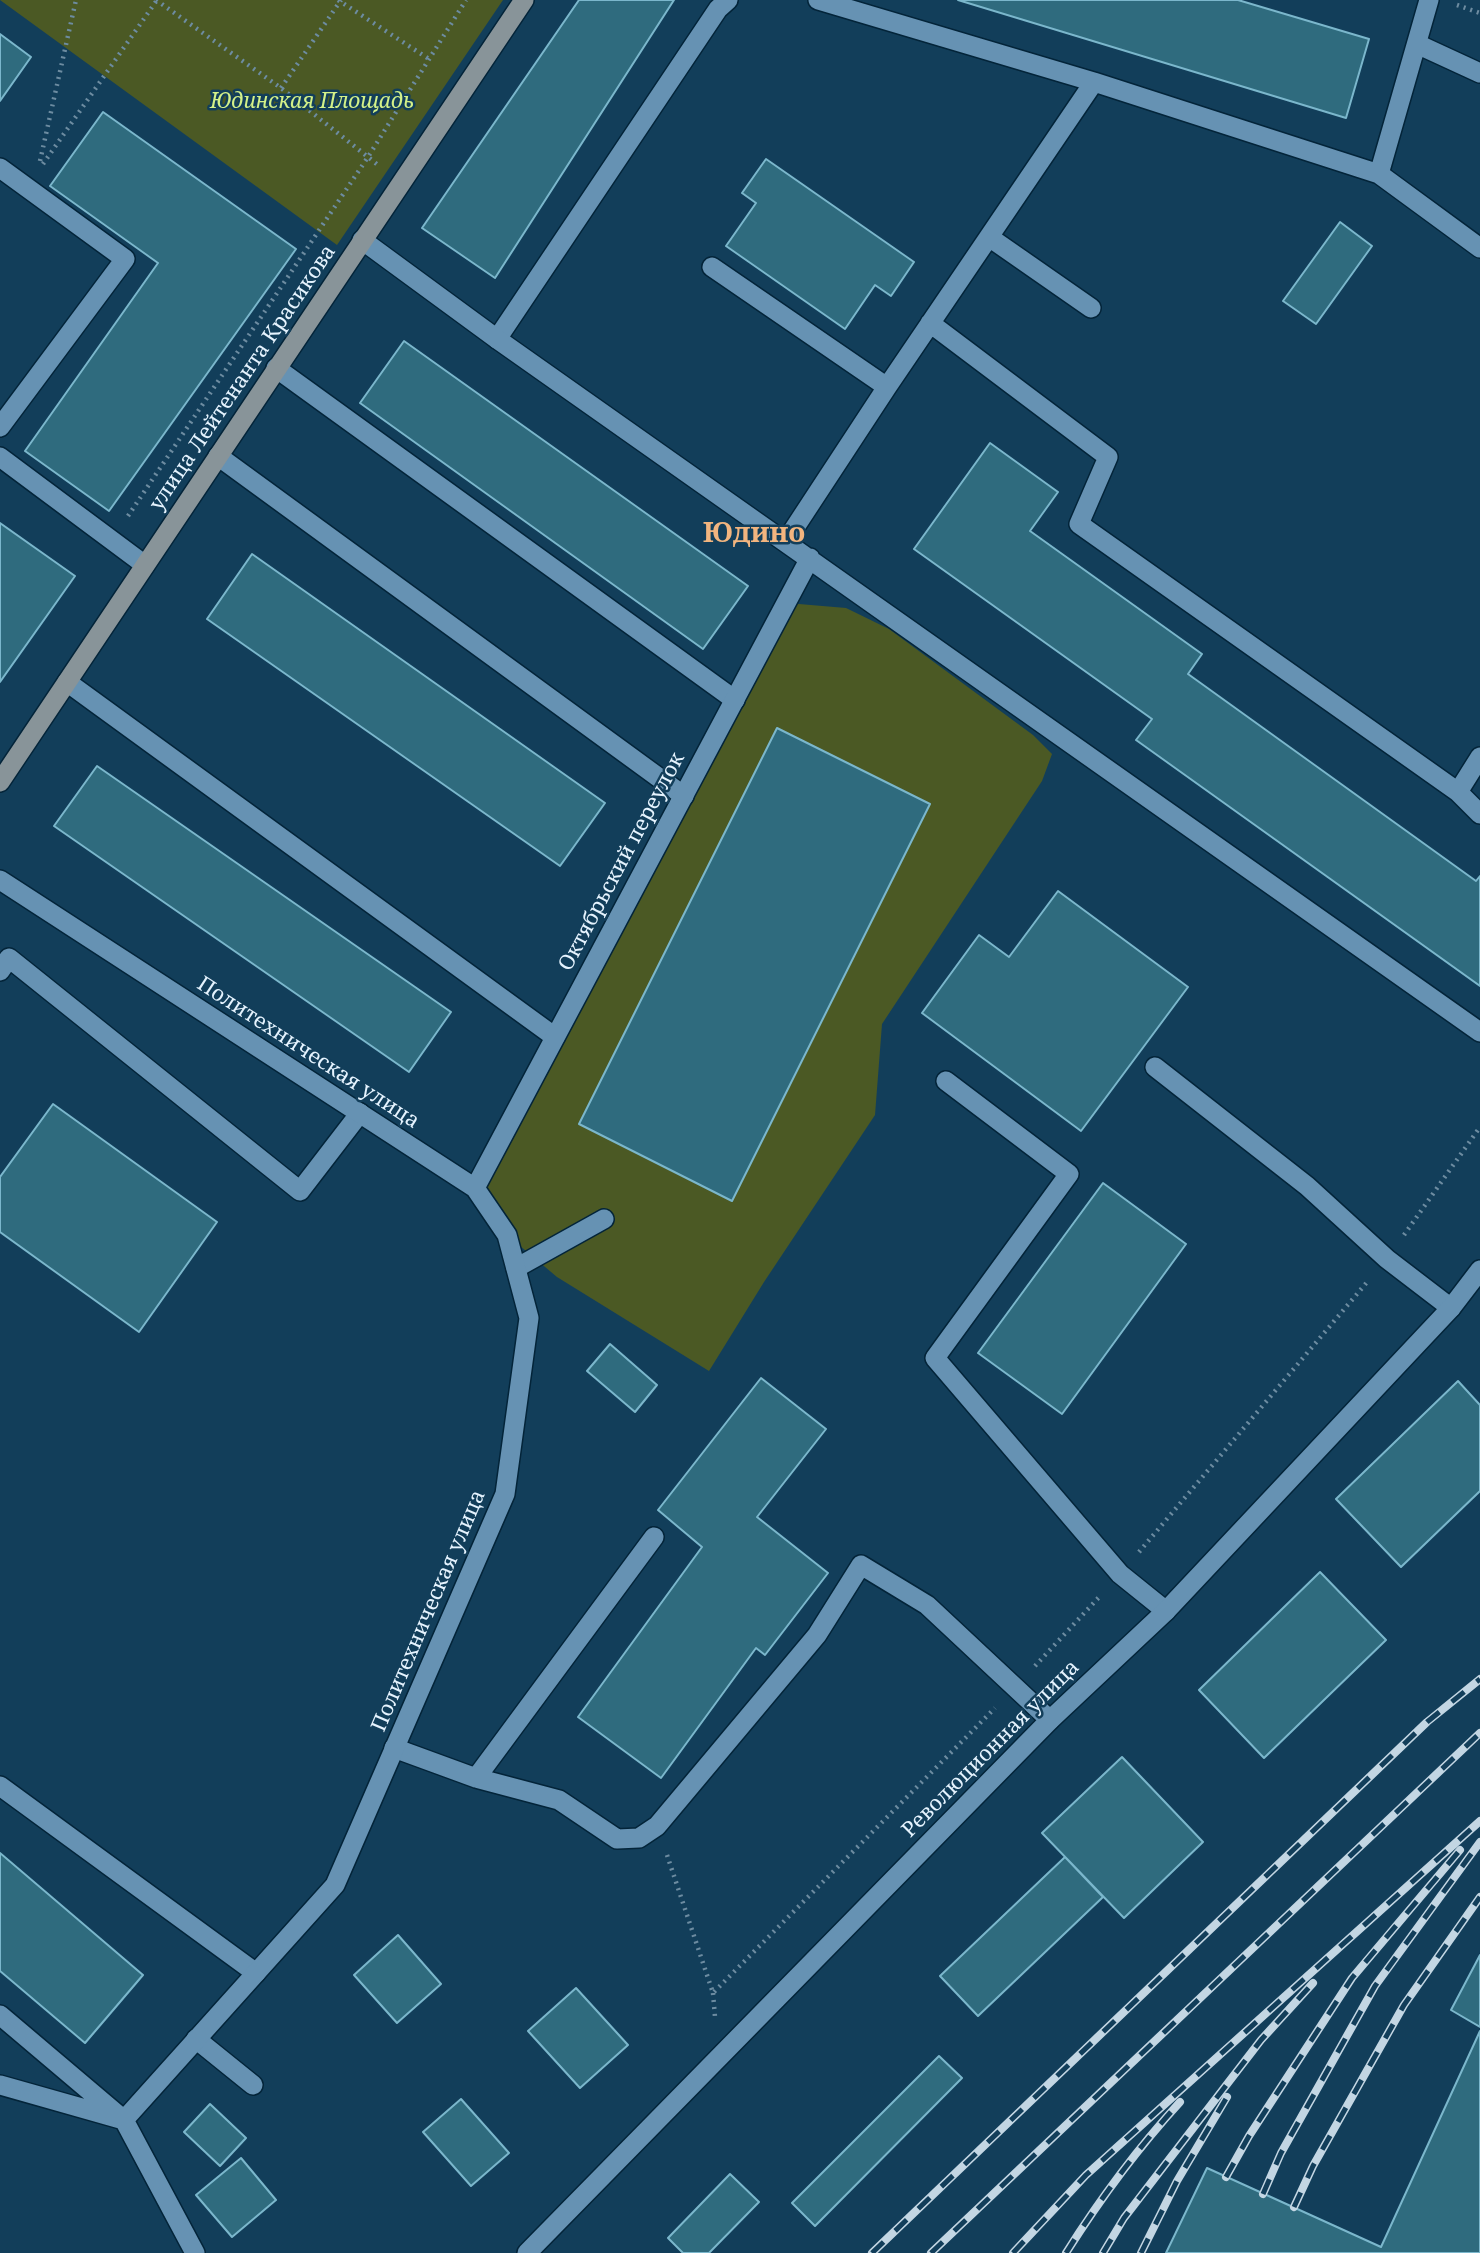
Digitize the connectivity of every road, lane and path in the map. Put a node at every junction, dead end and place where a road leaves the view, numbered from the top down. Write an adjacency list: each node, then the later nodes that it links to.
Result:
1 (76, 0): 2 (path)
2 (157, 0): 13 (path)
3 (340, 0): 10 (path); 13 (path)
4 (466, 0): 10 (path)
5 (524, 0): 17 (main road, улица Лейтенанта Красикова)
6 (728, 0): 24 (street)
7 (818, 0): 12 (street)
8 (1429, 0): 9 (street)
9 (1416, 44): 11 (street); 16 (street)
10 (429, 59): 14 (path)
11 (1480, 73)
12 (1094, 82): 16 (street); 18 (street)
13 (281, 88): 14 (path)
14 (368, 158): 17 (path); 30 (path)
15 (0, 168): 27 (street)
16 (1379, 173): 20 (street)
17 (401, 182): 19 (main road, улица Лейтенанта Красикова)
18 (989, 237): 22 (street); 23 (street)
19 (362, 240): 24 (street); 25 (main road, улица Лейтенанта Красикова)
20 (1480, 248)
21 (712, 267): 26 (street)
22 (1091, 308)
23 (930, 323): 26 (street); 38 (street)
24 (497, 338): 31 (street)
25 (276, 369): 28 (main road, улица Лейтенанта Красикова); 35 (street)
26 (887, 387): 31 (street)
27 (0, 427)
28 (218, 456): 33 (main road, улица Лейтенанта Красикова); 39 (street)
29 (0, 457): 30 (street)
30 (112, 540): 33 (street)
31 (786, 541): 32 (street)
32 (810, 558): 35 (street, Октябрьский переулок); 43 (street)
33 (145, 565): 34 (main road, улица Лейтенанта Красикова)
34 (67, 682): 37 (main road, улица Лейтенанта Красикова); 44 (street)
35 (735, 700): 39 (street, Октябрьский переулок)
36 (1480, 757): 38 (street)
37 (0, 782)
38 (1458, 792): 40 (street)
39 (684, 796): 44 (street, Октябрьский переулок)
40 (1480, 814)
41 (0, 880): 47 (street, Политехническая улица)
42 (0, 971): 47 (street)
43 (1480, 1032)
44 (555, 1037): 49 (street, Октябрьский переулок)
45 (1155, 1067): 51 (street)
46 (946, 1081): 56 (street)
47 (360, 1113): 49 (street, Политехническая улица)
48 (1480, 1127): 51 (path)
49 (475, 1188): 52 (street, Политехническая улица)
50 (604, 1219): 52 (street)
51 (1387, 1259): 54 (street); 56 (path)
52 (516, 1268): 60 (street, Политехническая улица)
53 (1480, 1270): 54 (street, Революционная улица)
54 (1451, 1308): 57 (street, Революционная улица)
55 (654, 1537): 61 (street)
56 (1120, 1574): 57 (street); 58 (path)
57 (1166, 1612): 59 (street, Революционная улица)
58 (1016, 1687): 59 (street); 63 (street); 63 (path)
59 (1050, 1720): 71 (street, Революционная улица)
60 (394, 1748): 61 (street); 64 (street, Политехническая улица)
61 (476, 1778): 63 (street)
62 (0, 1786): 64 (street)
63 (657, 1826)
64 (256, 1973): 66 (street, Политехническая улица)
65 (0, 2015): 69 (street)
66 (196, 2039): 68 (street); 69 (street, Политехническая улица)
67 (0, 2085): 69 (street)
68 (253, 2085)
69 (124, 2120): 70 (street)
70 (195, 2253)
71 (527, 2253)

